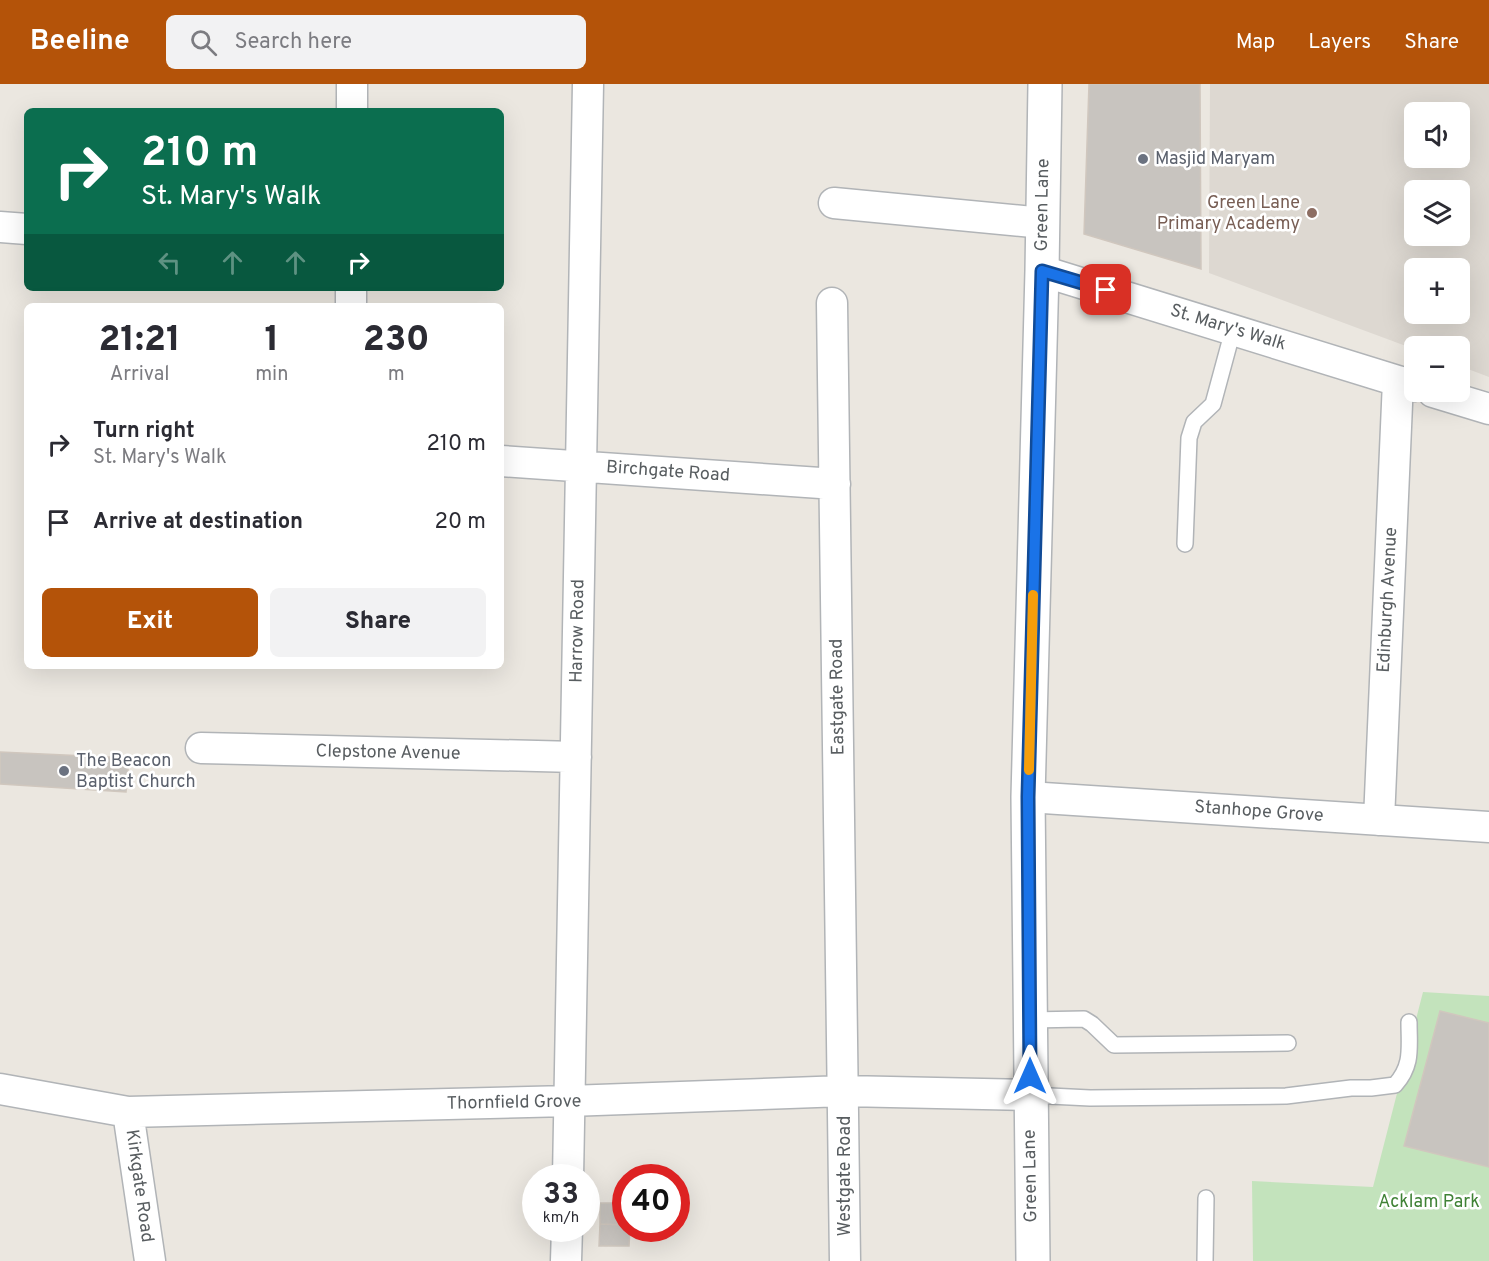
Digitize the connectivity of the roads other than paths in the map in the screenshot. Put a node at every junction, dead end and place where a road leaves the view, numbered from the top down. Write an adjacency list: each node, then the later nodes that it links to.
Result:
1 (352, 84): 4 (street)
2 (588, 84): 17 (street, Harrow Road)
3 (1045, 84): 6 (street, Green Lane)
4 (352, 108)
5 (834, 203): 6 (street)
6 (1043, 223): 9 (street, Green Lane)
7 (0, 227): 8 (street)
8 (24, 229)
9 (1042, 271): 11 (street, St. Mary's Walk); 22 (street, Green Lane)
10 (832, 303): 18 (street, Eastgate Road)
11 (1233, 330): 12 (street, St. Mary's Walk); 19 (lane)
12 (1404, 382)
13 (1405, 402): 23 (street, Edinburgh Avenue)
14 (1466, 402): 15 (street)
15 (1489, 409)
16 (504, 461): 17 (street, Birchgate Road)
17 (581, 465): 18 (street, Birchgate Road); 21 (street, Harrow Road)
18 (835, 484): 29 (street, Eastgate Road)
19 (1185, 544)
20 (201, 748): 21 (street, Clepstone Avenue)
21 (576, 757): 31 (street, Harrow Road)
22 (1028, 797): 23 (street, Stanhope Grove); 25 (street, Green Lane)
23 (1379, 820): 24 (street, Stanhope Grove)
24 (1489, 827)
25 (1030, 1020): 27 (lane); 30 (street, Green Lane)
26 (1409, 1022): 30 (lane)
27 (1288, 1043)
28 (0, 1089): 32 (street, Thornfield Grove)
29 (844, 1091): 30 (street, Thornfield Grove); 31 (street, Thornfield Grove); 38 (street, Westgate Road)
30 (1030, 1095): 39 (street, Green Lane)
31 (569, 1101): 32 (street, Thornfield Grove); 33 (street, Harrow Road)
32 (128, 1112): 36 (street, Kirkgate Road)
33 (568, 1164)
34 (1206, 1198): 40 (lane)
35 (567, 1242): 37 (street)
36 (150, 1261)
37 (567, 1261)
38 (845, 1261)
39 (1033, 1261)
40 (1205, 1261)

